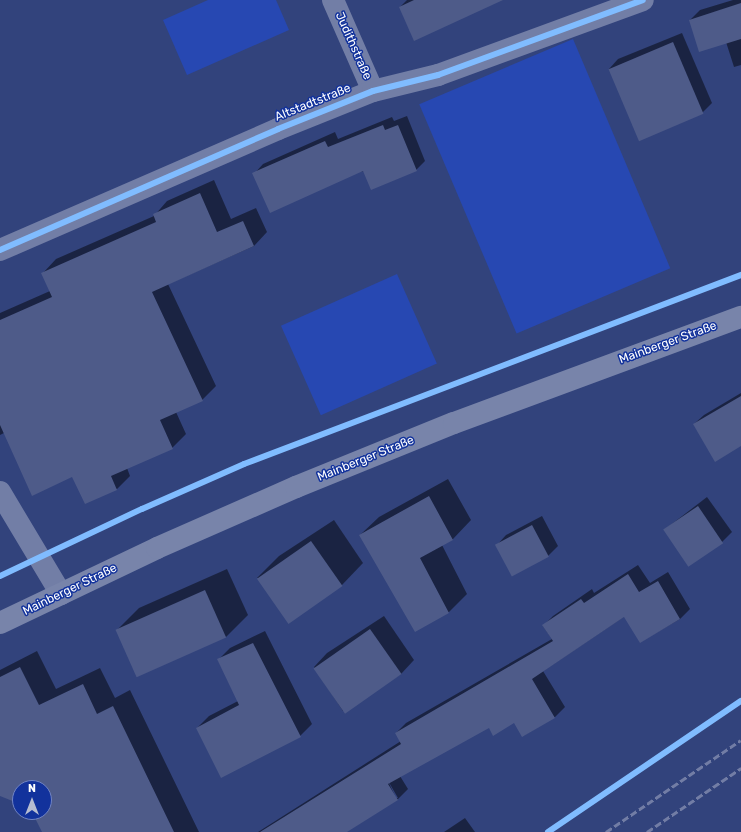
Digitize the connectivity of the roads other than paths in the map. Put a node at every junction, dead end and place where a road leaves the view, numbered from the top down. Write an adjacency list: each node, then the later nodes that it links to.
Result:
1 (333, 0): 3 (street, Judithstraße)
2 (643, 0): 3 (street, Altstadtstraße)
3 (373, 91): 4 (street, Altstadtstraße)
4 (0, 250)
5 (741, 317): 7 (main road, Mainberger Straße)
6 (0, 492): 7 (street)
7 (61, 594): 8 (main road, Mainberger Straße)
8 (0, 623)

